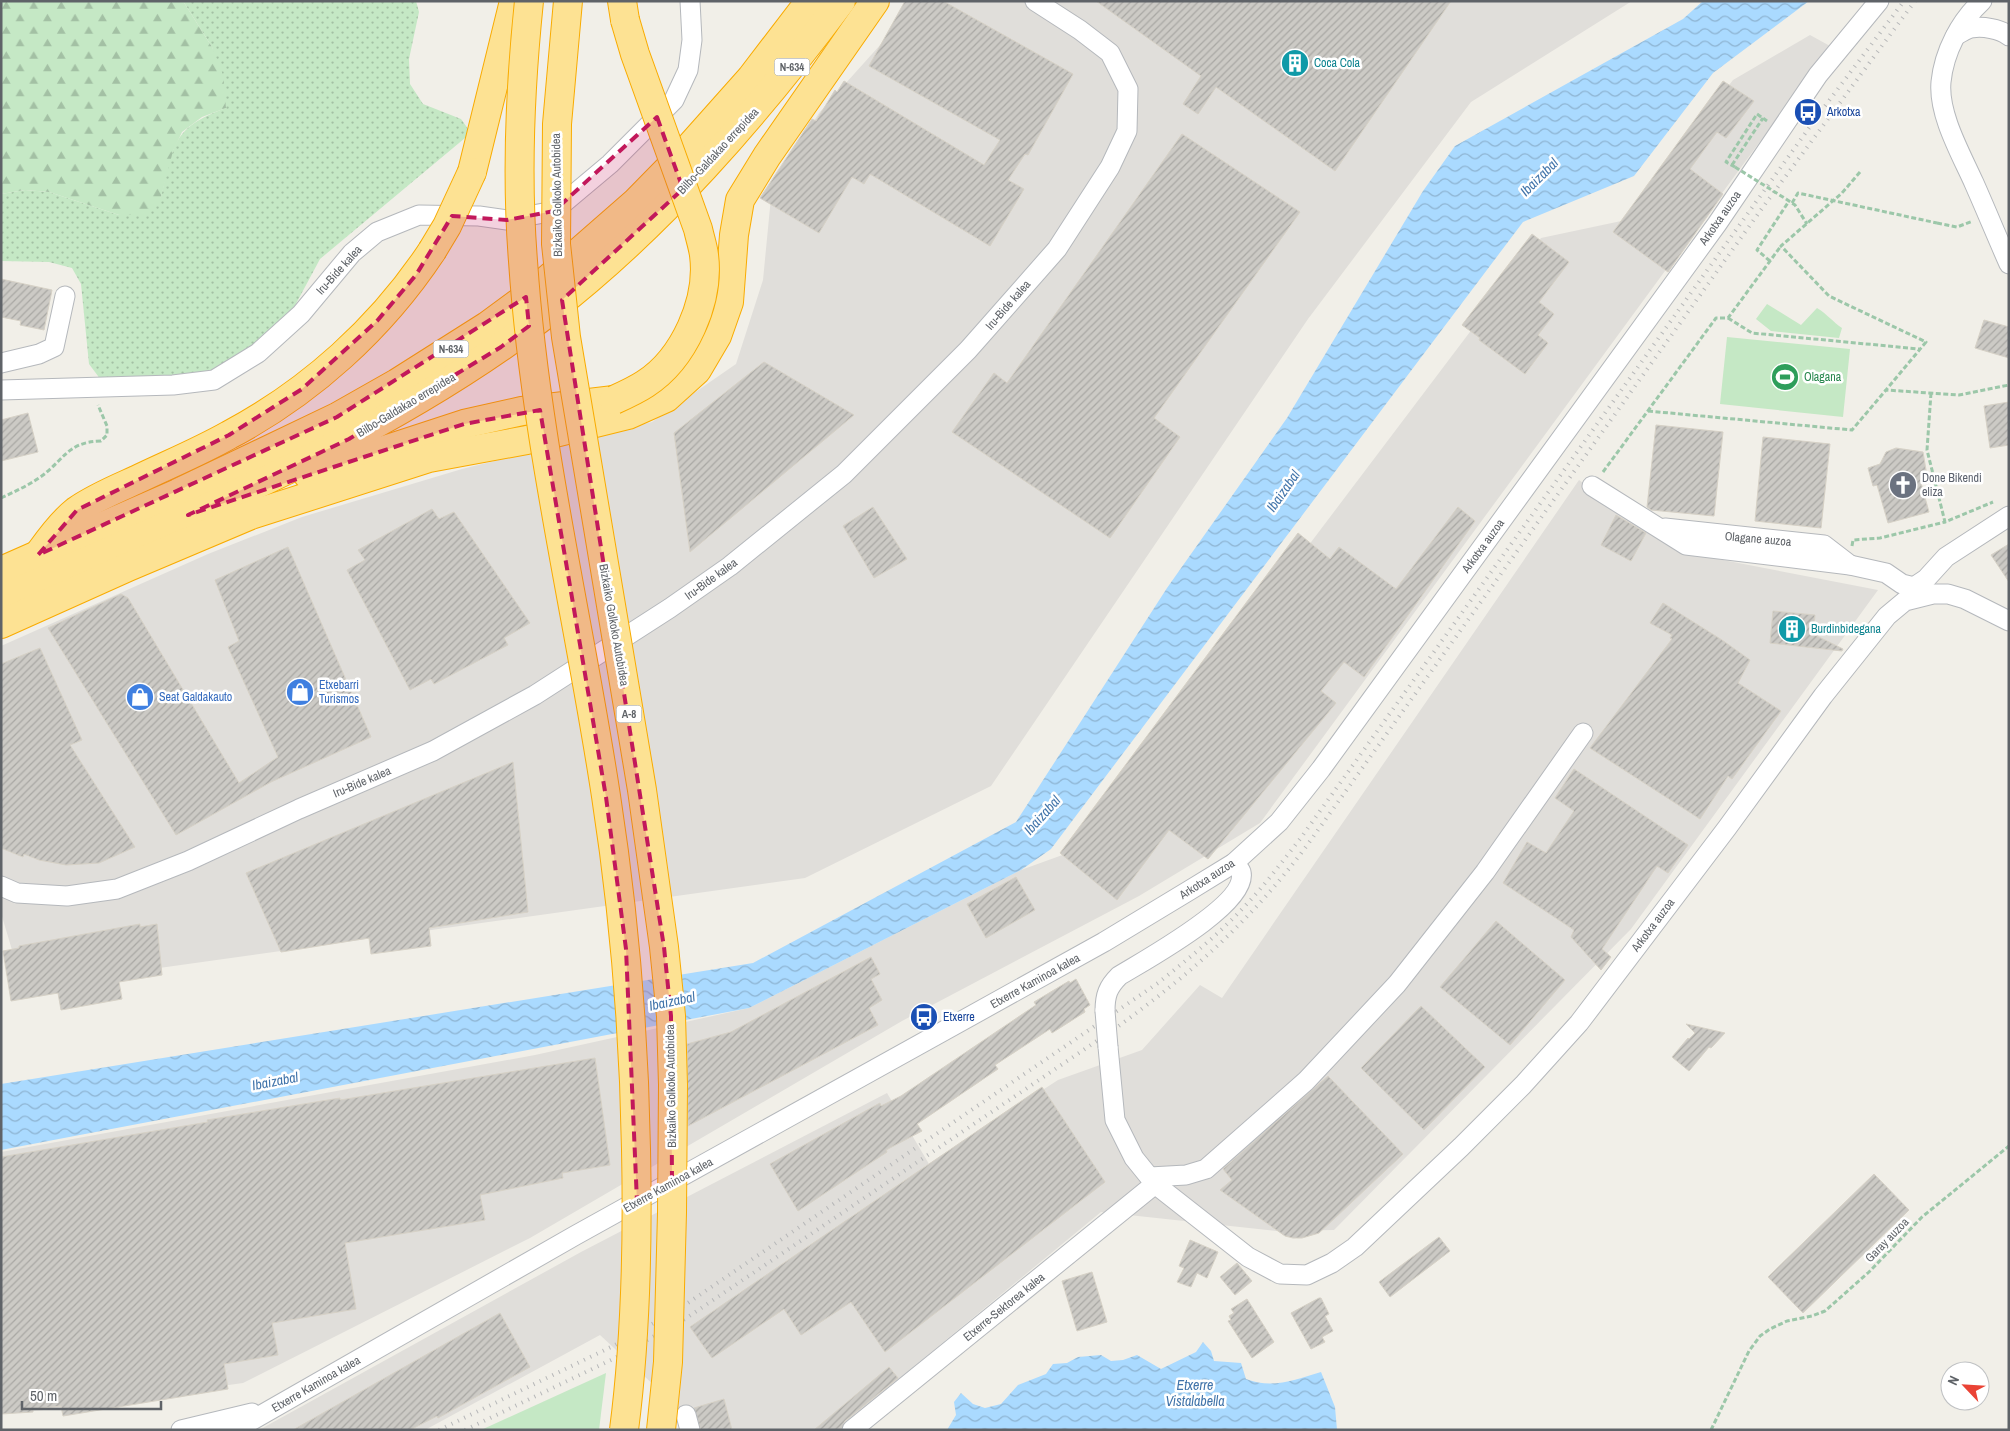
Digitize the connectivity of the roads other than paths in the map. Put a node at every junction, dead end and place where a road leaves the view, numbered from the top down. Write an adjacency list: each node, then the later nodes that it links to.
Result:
1 (514, 1): 21 (highway, bridge)
2 (529, 1): 35 (highway, bridge)
3 (568, 1): 36 (highway, Bizkaiko Golkoko Autobidea / A-8, bridge)
4 (690, 1): 17 (street, Iru-Bide kalea)
5 (810, 1): 21 (highway, Bilbo-Galdakao errepidea / N-634)
6 (842, 1): 19 (highway, Bilbo-Galdakao errepidea / N-634)
7 (875, 1): 26 (highway)
8 (1035, 1): 29 (street, Iru-Bide kalea)
9 (1879, 1): 28 (street, Arkotxa auzoa)
10 (1982, 1): 12 (street)
11 (623, 11): 19 (highway, bridge)
12 (1956, 35): 13 (street); 14 (street)
13 (2009, 36)
14 (2009, 264)
15 (65, 296): 16 (street)
16 (1, 363)
17 (1, 390)
18 (1592, 486): 23 (street)
19 (188, 515): 24 (highway, Bilbo-Galdakao errepidea / N-634)
20 (2008, 516): 23 (street)
21 (38, 555): 22 (highway, Bilbo-Galdakao errepidea / N-634)
22 (1, 571)
23 (1915, 592): 25 (street, Arkotxa auzoa); 31 (street, Arkotxa auzoa)
24 (1, 598)
25 (2009, 621)
26 (1, 624)
27 (1583, 733): 31 (street)
28 (1234, 863): 30 (street, Arkotxa auzoa); 31 (street, bridge)
29 (1, 886)
30 (1104, 942): 32 (street, Etxerre Kaminoa kalea)
31 (1152, 1180): 37 (street, Etxerre-Sektorea kalea)
32 (275, 1407): 33 (street); 34 (street, Etxerre Kaminoa kalea)
33 (181, 1430)
34 (235, 1430)
35 (624, 1430)
36 (661, 1430)
37 (852, 1430)

